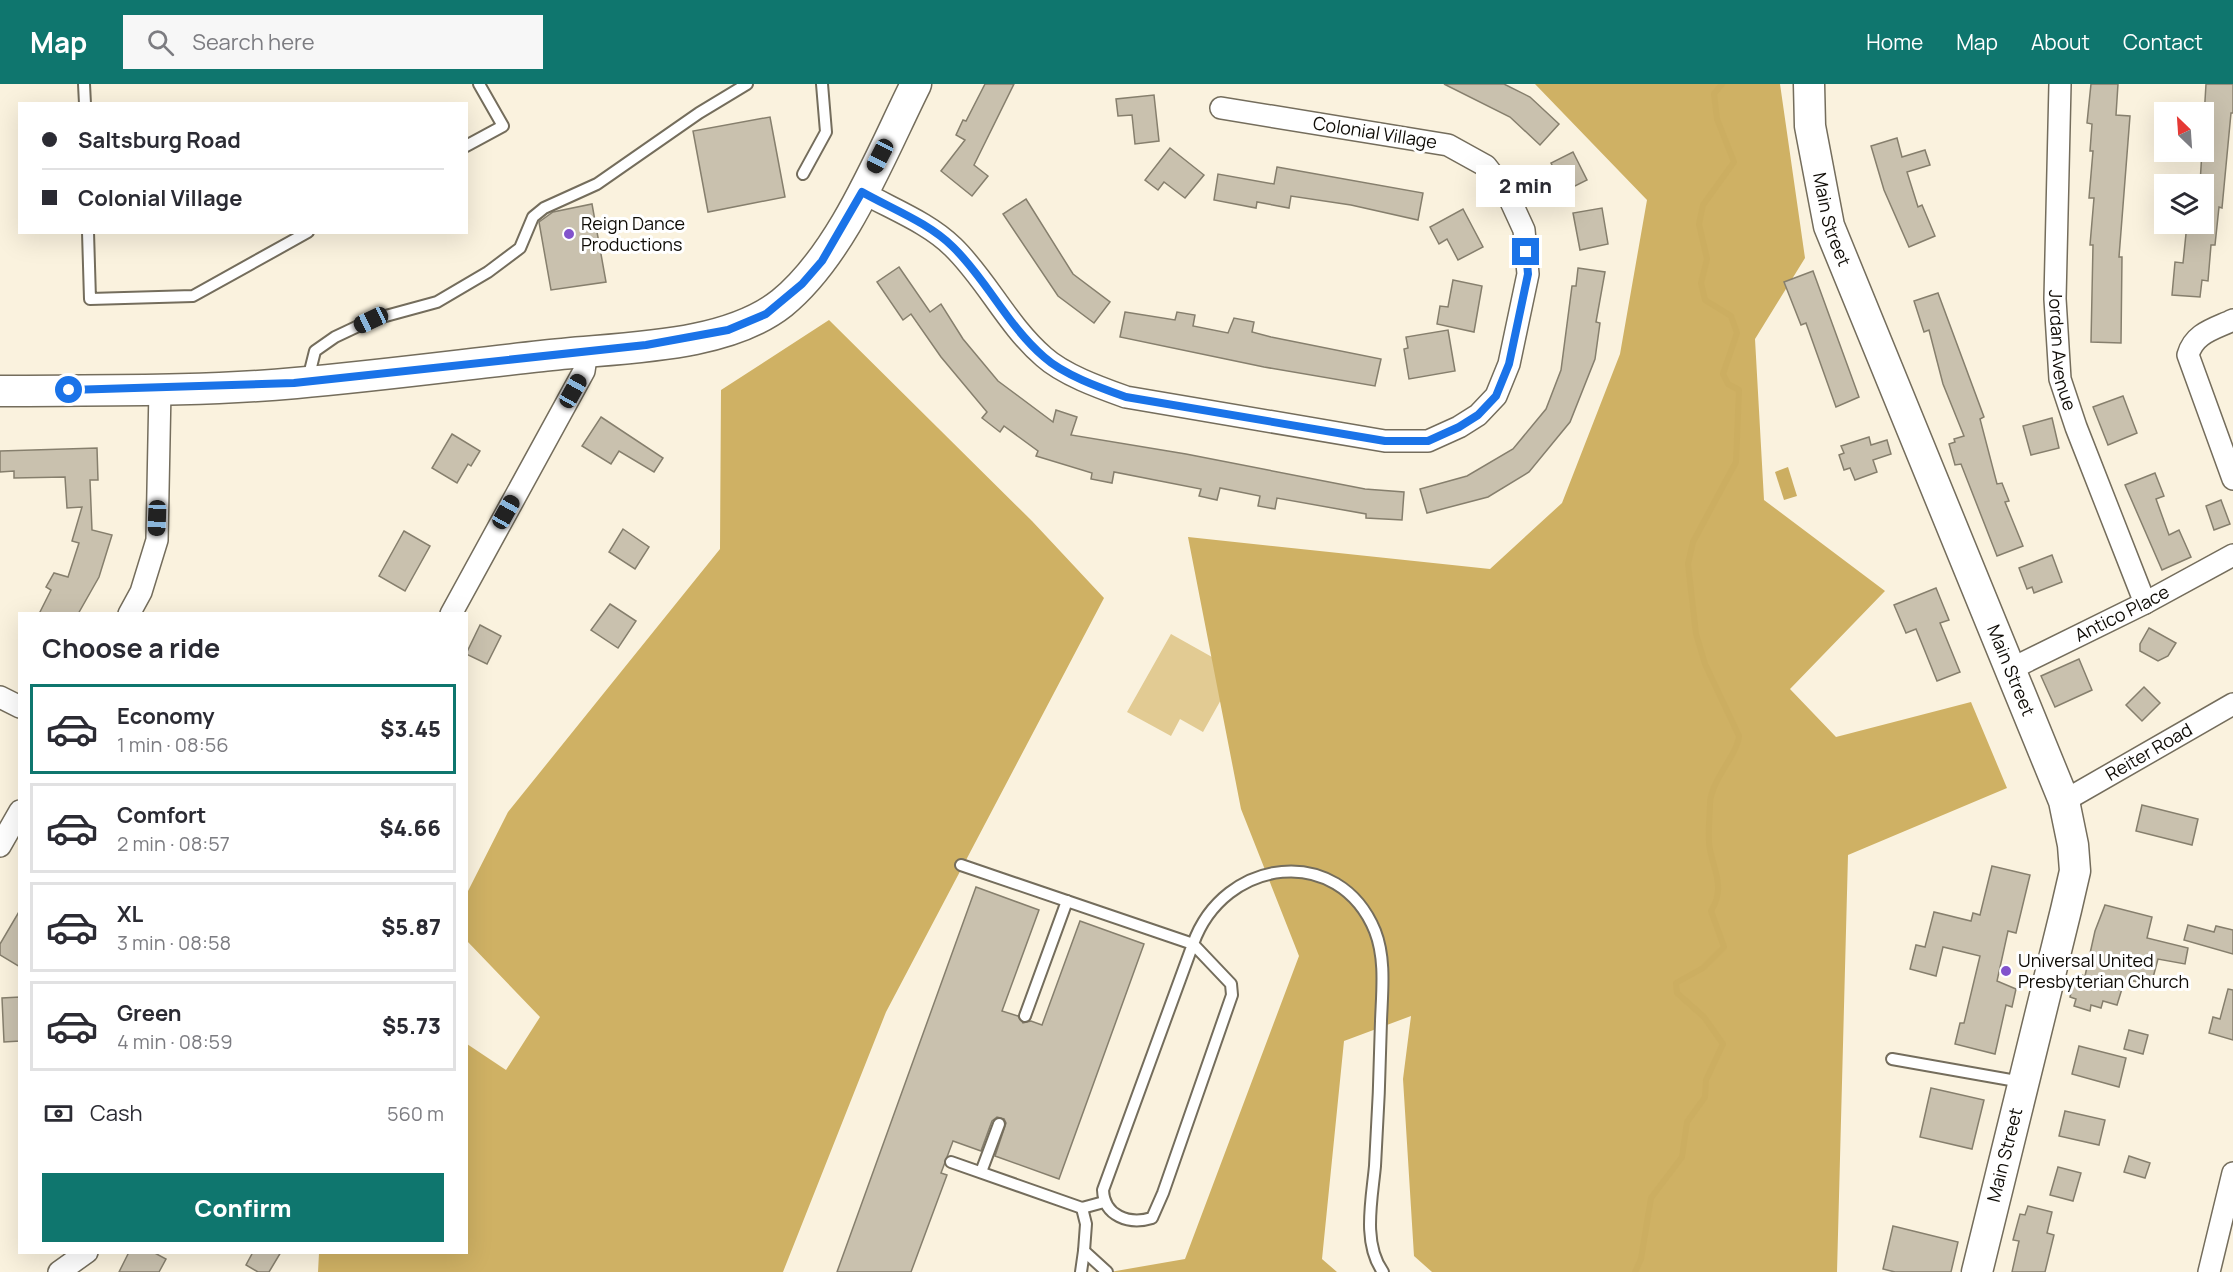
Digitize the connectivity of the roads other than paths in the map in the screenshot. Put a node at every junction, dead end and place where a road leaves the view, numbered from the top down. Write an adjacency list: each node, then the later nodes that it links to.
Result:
1 (84, 84): 8 (lane)
2 (479, 84): 10 (lane)
3 (747, 84): 17 (lane)
4 (822, 84): 11 (lane)
5 (916, 84): 12 (street)
6 (1809, 84): 25 (street, Main Street)
7 (2060, 84): 22 (street, Jordan Avenue)
8 (85, 102)
9 (1221, 108): 12 (street, Colonial Village)
10 (468, 145)
11 (803, 174)
12 (862, 192): 16 (street)
13 (88, 234): 14 (lane)
14 (304, 234)
15 (2233, 320): 20 (street)
16 (587, 351): 17 (street); 24 (street)
17 (307, 382): 18 (street)
18 (160, 389): 19 (street); 23 (street)
19 (0, 391)
20 (2233, 479)
21 (2233, 555): 22 (street, Antico Place)
22 (2145, 603): 25 (street, Antico Place)
23 (130, 612)
24 (452, 612)
25 (2011, 669): 29 (street, Main Street)
26 (0, 697): 28 (street)
27 (2233, 704): 29 (street, Reiter Road)
28 (18, 706)
29 (2064, 801): 37 (street, Main Street)
30 (18, 814): 31 (street)
31 (0, 846)
32 (961, 865): 33 (lane)
33 (1067, 901): 34 (lane); 35 (lane)
34 (1193, 944): 42 (lane); 42 (lane); 49 (lane)
35 (1025, 1016)
36 (1892, 1059): 37 (lane)
37 (2023, 1082): 50 (street, Main Street)
38 (999, 1124): 40 (lane)
39 (951, 1162): 40 (lane)
40 (981, 1172): 43 (lane)
41 (2233, 1173): 51 (street)
42 (1104, 1202): 43 (lane)
43 (1082, 1208): 44 (lane)
44 (1084, 1251): 47 (lane); 48 (lane)
45 (84, 1254): 46 (street)
46 (59, 1272)
47 (1081, 1272)
48 (1107, 1272)
49 (1383, 1272)
50 (1977, 1272)
51 (2209, 1272)

